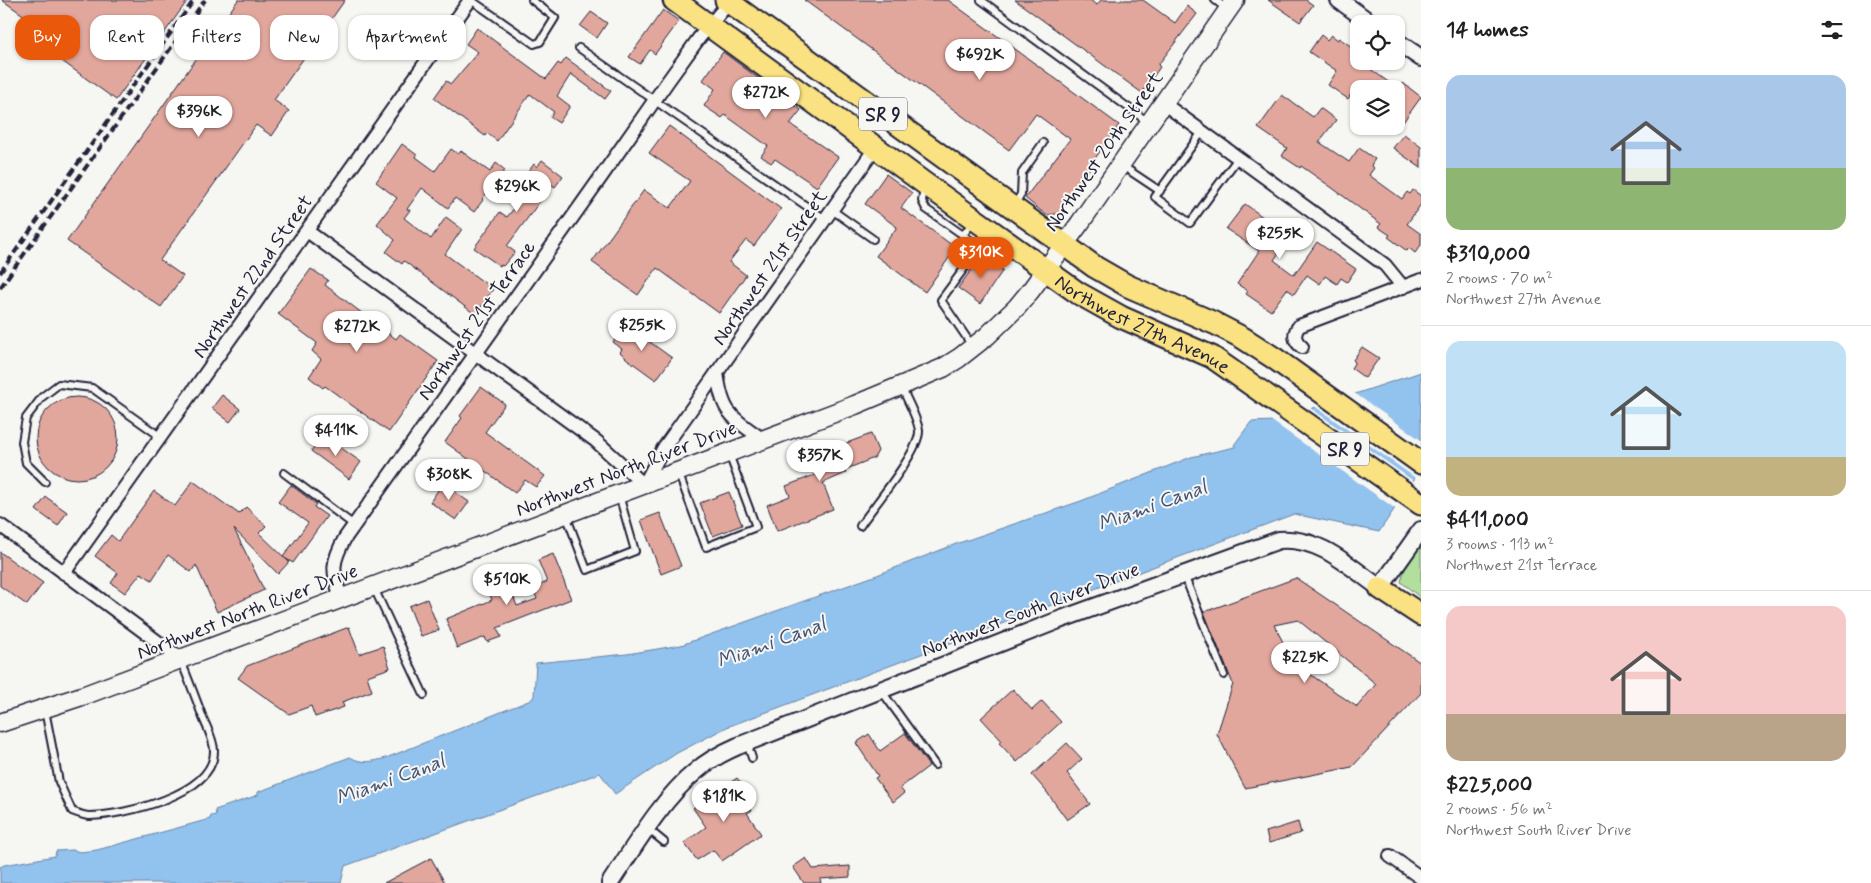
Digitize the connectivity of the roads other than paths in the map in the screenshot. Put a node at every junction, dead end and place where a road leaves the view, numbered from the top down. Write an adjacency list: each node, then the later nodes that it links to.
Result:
1 (470, 0): 2 (lane); 25 (street, Northwest 22nd Street)
2 (532, 0)
3 (674, 0): 9 (highway, Northwest 27th Avenue / SR 9)
4 (981, 0): 15 (lane)
5 (1339, 0): 8 (street)
6 (729, 1): 9 (street, Northwest 21st Terrace); 22 (highway, Northwest 27th Avenue / SR 9)
7 (1226, 3): 14 (main road, Northwest 20th Street)
8 (1360, 15)
9 (709, 26): 13 (street, Northwest 21st Terrace); 18 (highway, Northwest 27th Avenue / SR 9)
10 (1405, 47): 12 (street)
11 (579, 48): 13 (lane)
12 (1421, 58)
13 (654, 101): 23 (lane); 34 (street, Northwest 21st Terrace)
14 (1163, 104): 15 (main road, Northwest 20th Street); 16 (street)
15 (1150, 123): 20 (main road, Northwest 20th Street)
16 (1202, 132): 19 (street); 21 (lane)
17 (1043, 143): 22 (lane)
18 (876, 147): 23 (street, Northwest 21st Street); 24 (highway, Northwest 27th Avenue / SR 9)
19 (1238, 158): 21 (lane); 30 (street)
20 (1120, 164): 21 (lane); 27 (main road, Northwest 20th Street)
21 (1160, 191)
22 (1013, 207): 27 (highway, Northwest 27th Avenue / SR 9)
23 (829, 215): 26 (lane); 35 (street, Northwest 21st Street)
24 (969, 227): 28 (highway, Northwest 27th Avenue / SR 9); 33 (lane)
25 (307, 232): 34 (street); 37 (street, Northwest 22nd Street)
26 (873, 240)
27 (1064, 245): 28 (main road, Northwest 20th Street); 40 (highway, Northwest 27th Avenue / SR 9)
28 (1046, 270): 31 (main road, Northwest 20th Street); 46 (highway, Northwest 27th Avenue / SR 9)
29 (1421, 280): 30 (street)
30 (1403, 287): 32 (street)
31 (1001, 323): 33 (main road, Northwest North River Drive)
32 (1302, 347)
33 (973, 348): 36 (main road, Northwest North River Drive)
34 (475, 353): 44 (street); 48 (street, Northwest 21st Terrace)
35 (717, 372): 38 (street); 44 (street, Northwest 21st Street)
36 (901, 387): 38 (main road, Northwest North River Drive); 50 (lane)
37 (161, 437): 43 (lane); 52 (street, Northwest 22nd Street)
38 (762, 439): 39 (main road, Northwest North River Drive)
39 (728, 452): 41 (main road, Northwest North River Drive); 41 (lane)
40 (1421, 463)
41 (678, 472): 44 (main road, Northwest North River Drive)
42 (284, 473): 48 (lane)
43 (44, 482)
44 (644, 485): 45 (main road, Northwest North River Drive)
45 (618, 494): 47 (main road, Northwest North River Drive); 47 (lane)
46 (1421, 504)
47 (566, 515): 54 (main road, Northwest North River Drive)
48 (354, 524): 56 (street, Northwest 21st Terrace)
49 (0, 525): 52 (street)
50 (860, 526)
51 (1421, 530): 55 (street)
52 (64, 573): 58 (street)
53 (1184, 574): 55 (street, Northwest South River Drive); 59 (lane); 60 (street, Northwest South River Drive)
54 (374, 587): 56 (main road, Northwest North River Drive); 61 (lane)
55 (1380, 588): 57 (highway)
56 (341, 599): 58 (main road, Northwest North River Drive)
57 (1421, 616)
58 (181, 660): 62 (main road, Northwest North River Drive); 62 (lane)
59 (1224, 675)
60 (881, 689): 64 (street, Northwest South River Drive); 66 (lane)
61 (424, 695)
62 (45, 709): 63 (main road, Northwest North River Drive)
63 (0, 723)
64 (746, 742): 65 (lane); 67 (street, Northwest South River Drive)
65 (752, 758)
66 (935, 765)
67 (648, 829): 68 (lane); 71 (street)
68 (664, 842)
69 (1390, 856): 70 (street)
70 (1421, 878)
71 (610, 883)

